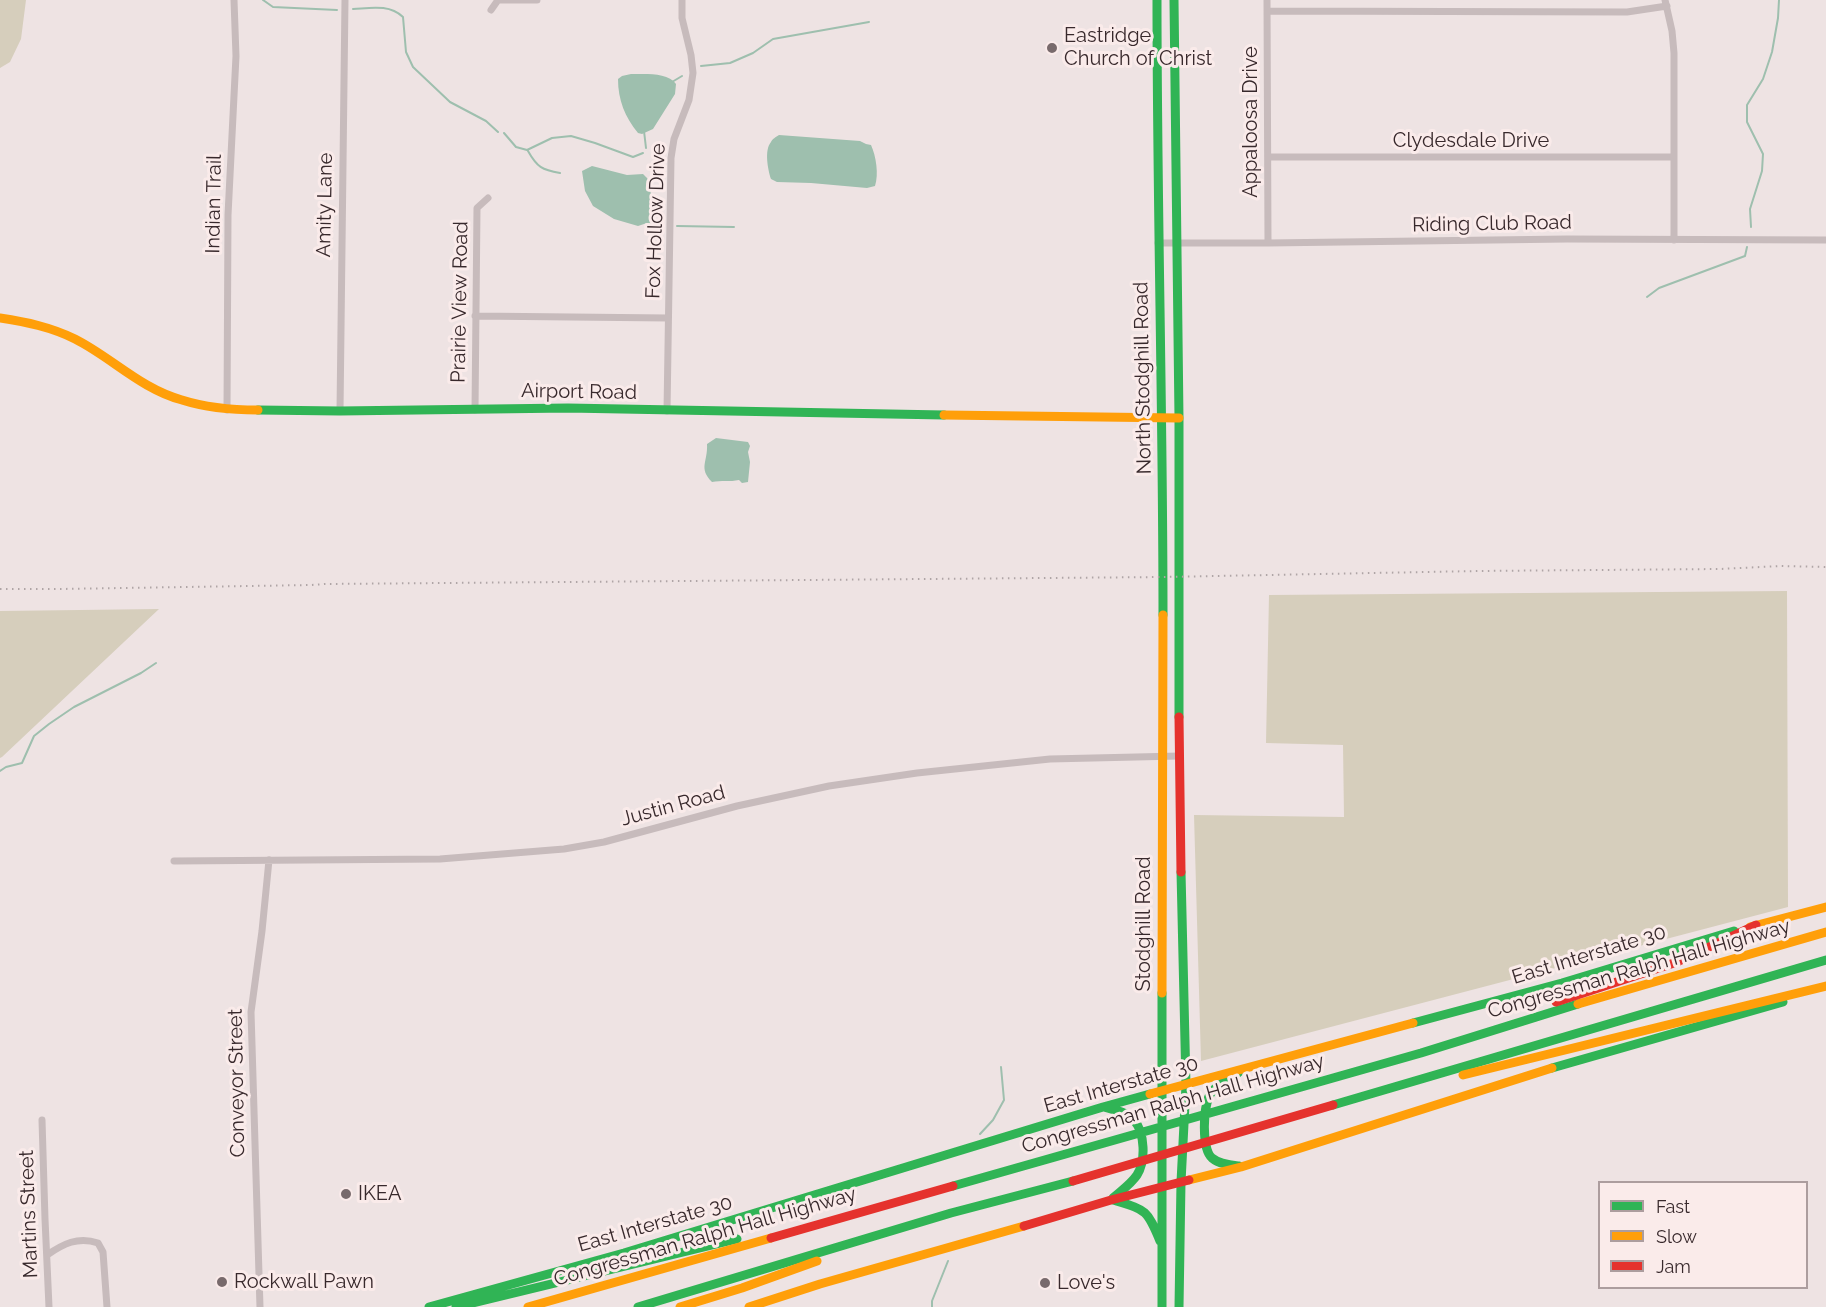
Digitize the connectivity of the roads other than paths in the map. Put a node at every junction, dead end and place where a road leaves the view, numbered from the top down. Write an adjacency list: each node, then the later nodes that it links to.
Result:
1 (234, 0): 22 (street, Indian Trail)
2 (345, 0): 24 (street, Amity Lane)
3 (537, 0): 9 (street)
4 (682, 0): 21 (street, Fox Hollow Drive)
5 (1157, 0): 16 (main road, North Stodghill Road)
6 (1174, 0): 17 (main road, North Stodghill Road)
7 (1267, 0): 10 (street, Appaloosa Drive)
8 (1666, 3): 10 (street); 12 (street)
9 (491, 10)
10 (1268, 11): 11 (street, Appaloosa Drive)
11 (1268, 157): 12 (street, Clydesdale Drive); 18 (street, Appaloosa Drive)
12 (1674, 157): 14 (street)
13 (488, 198): 19 (street, Prairie View Road)
14 (1674, 240): 15 (street, Riding Club Road); 18 (street, Riding Club Road)
15 (1826, 240)
16 (1158, 243): 17 (street, Riding Club Road); 26 (main road, North Stodghill Road)
17 (1176, 243): 18 (street, Riding Club Road); 27 (main road, North Stodghill Road)
18 (1268, 243)
19 (475, 316): 21 (street); 23 (street, Prairie View Road)
20 (0, 318): 22 (main road, Airport Road)
21 (668, 318): 25 (street, Fox Hollow Drive)
22 (227, 410): 24 (main road, Airport Road)
23 (475, 410): 24 (main road, Airport Road); 25 (main road, Airport Road)
24 (340, 411)
25 (667, 411): 26 (main road, Airport Road)
26 (1162, 418): 27 (main road, Airport Road); 28 (main road, North Stodghill Road)
27 (1179, 418): 29 (main road, North Stodghill Road)
28 (1163, 756): 29 (street, Justin Road); 30 (street, Justin Road); 41 (main road, Stodghill Road)
29 (1179, 756): 39 (main road, Stodghill Road)
30 (269, 860): 31 (street, Justin Road); 54 (street, Conveyor Street)
31 (174, 861)
32 (1826, 906): 33 (main road, East Interstate 30)
33 (1756, 925): 37 (main road); 38 (main road, East Interstate 30)
34 (1826, 932): 37 (main road, Congressman Ralph Hall Highway)
35 (1826, 960): 40 (main road)
36 (1826, 988): 40 (main road); 44 (main road)
37 (1421, 1053): 47 (main road, Congressman Ralph Hall Highway)
38 (1245, 1068): 39 (main road, East Interstate 30); 44 (main road)
39 (1186, 1085): 41 (main road, East Interstate 30); 45 (main road, Stodghill Road)
40 (1391, 1089): 49 (main road)
41 (1162, 1091): 42 (main road, East Interstate 30); 46 (main road, Stodghill Road)
42 (1103, 1107): 48 (main road); 55 (main road, East Interstate 30)
43 (42, 1120): 51 (street, Martins Street)
44 (1241, 1167): 45 (main road)
45 (1181, 1182): 46 (main road); 62 (main road, Stodghill Road)
46 (1162, 1187): 48 (main road); 50 (main road, Stodghill Road)
47 (908, 1198): 56 (main road); 57 (main road, Congressman Ralph Hall Highway)
48 (1111, 1200): 50 (main road); 60 (main road)
49 (867, 1237): 58 (main road); 59 (main road)
50 (1162, 1246): 61 (main road, Stodghill Road)
51 (46, 1255): 52 (street, Martins Street); 53 (street)
52 (49, 1307)
53 (107, 1307)
54 (260, 1307)
55 (429, 1307)
56 (456, 1307)
57 (528, 1307)
58 (638, 1307)
59 (680, 1307)
60 (749, 1307)
61 (1162, 1307)
62 (1179, 1307)

